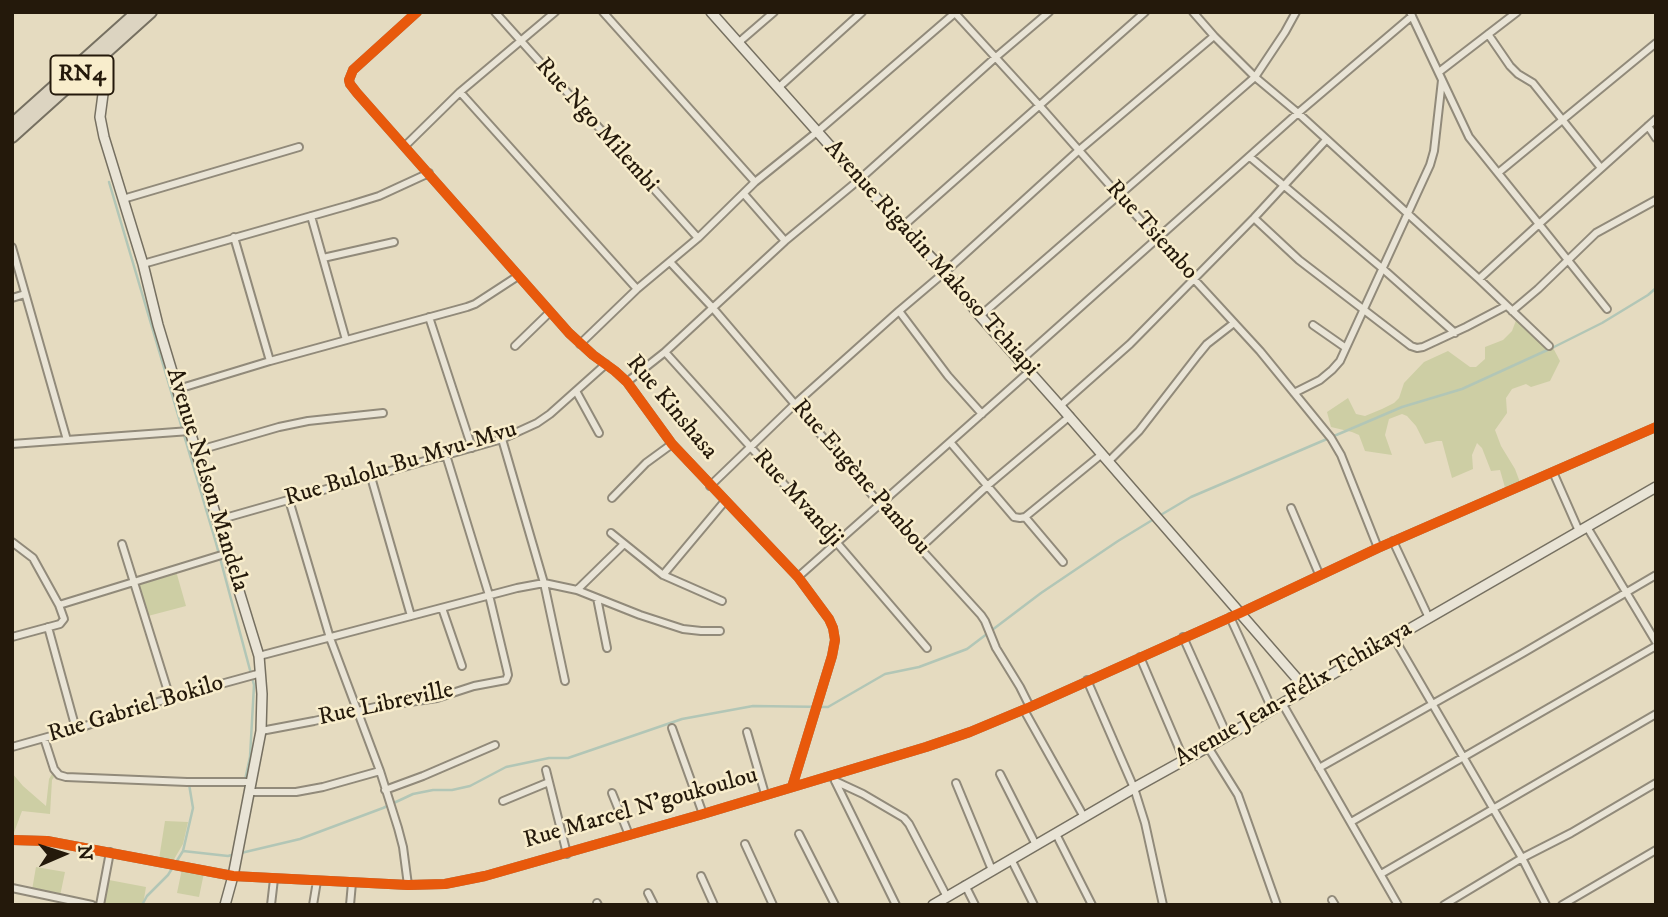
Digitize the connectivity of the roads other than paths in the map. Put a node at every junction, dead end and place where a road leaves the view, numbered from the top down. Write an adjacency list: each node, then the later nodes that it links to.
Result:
1 (137, 12): 30 (highway, RN4)
2 (151, 12): 23 (highway, RN4)
3 (418, 12): 38 (street, Rue Kinshasa)
4 (495, 12): 19 (street, Rue Ngo Milembi)
5 (555, 12): 19 (street)
6 (603, 12): 46 (street)
7 (711, 12): 20 (street, Avenue Rigadin Makoso Tchiapi)
8 (774, 12): 20 (street)
9 (862, 12): 26 (street)
10 (1049, 12): 22 (street)
11 (1145, 12): 28 (street)
12 (1194, 12): 18 (street)
13 (1296, 12): 25 (street)
14 (1517, 12): 17 (street)
15 (955, 13): 22 (street, Rue Tsiembo); 34 (street)
16 (1411, 14): 24 (street); 29 (street)
17 (1488, 34): 24 (street); 32 (street)
18 (1213, 36): 25 (street); 40 (street)
19 (520, 42): 27 (street); 58 (street, Rue Ngo Milembi)
20 (738, 43): 26 (street, Avenue Rigadin Makoso Tchiapi)
21 (1656, 43): 32 (street)
22 (996, 57): 28 (street, Rue Tsiembo); 45 (street)
23 (99, 60): 30 (highway, RN4); 50 (street, Avenue Nelson Mandela)
24 (1440, 76): 44 (street); 52 (street)
25 (1255, 77): 29 (street); 49 (street)
26 (778, 88): 34 (street, Avenue Rigadin Makoso Tchiapi)
27 (460, 92): 38 (street); 72 (street)
28 (1039, 105): 40 (street, Rue Tsiembo); 56 (street)
29 (1298, 113): 37 (street); 41 (street)
30 (18, 118): 35 (highway, RN4)
31 (1656, 118): 33 (street)
32 (1562, 121): 42 (street); 44 (street)
33 (1648, 126): 36 (street); 42 (street)
34 (817, 132): 45 (street, Avenue Rigadin Makoso Tchiapi); 46 (street)
35 (12, 137)
36 (1656, 138)
37 (1326, 140): 47 (street); 52 (street)
38 (405, 146): 43 (street, Rue Kinshasa)
39 (299, 147): 50 (street)
40 (1079, 151): 49 (street, Rue Tsiembo); 68 (street)
41 (1250, 157): 47 (street); 59 (street)
42 (1601, 168): 55 (street)
43 (429, 173): 53 (street); 69 (street, Rue Kinshasa)
44 (1498, 173): 55 (street)
45 (860, 179): 56 (street, Avenue Rigadin Makoso Tchiapi); 60 (street)
46 (755, 182): 48 (street)
47 (1284, 186): 54 (street); 67 (street)
48 (744, 194): 58 (street); 60 (street)
49 (1120, 195): 59 (street, Rue Tsiembo); 81 (street)
50 (122, 199): 66 (street, Avenue Nelson Mandela)
51 (1656, 200): 64 (street)
52 (1408, 214): 67 (street); 71 (street)
53 (312, 216): 57 (street); 63 (street)
54 (1254, 218): 70 (street); 77 (street)
55 (1539, 224): 64 (street); 71 (street)
56 (902, 226): 68 (street, Avenue Rigadin Makoso Tchiapi)
57 (234, 237): 66 (street); 92 (street)
58 (698, 238): 65 (street)
59 (1158, 240): 70 (street, Rue Tsiembo); 93 (street)
60 (785, 241): 75 (street)
61 (394, 242): 63 (street)
62 (12, 247): 73 (street)
63 (323, 258): 86 (street)
64 (1568, 261): 76 (street); 78 (street)
65 (670, 262): 72 (street); 75 (street, Rue Eugène Pambou)
66 (143, 264): 97 (street, Avenue Nelson Mandela)
67 (1383, 269): 77 (street); 85 (street)
68 (945, 272): 79 (street); 81 (street, Avenue Rigadin Makoso Tchiapi)
69 (518, 276): 80 (street, Rue Kinshasa); 82 (street)
70 (1195, 279): 83 (street, Rue Tsiembo); 101 (street)
71 (1479, 279): 76 (street)
72 (637, 289): 87 (street)
73 (25, 294): 74 (street); 109 (street)
74 (12, 298)
75 (712, 307): 91 (street); 100 (street, Rue Eugène Pambou)
76 (1509, 308): 85 (street); 89 (street)
77 (1364, 309): 85 (street); 90 (street)
78 (1607, 309)
79 (899, 311): 100 (street); 103 (street)
80 (550, 312): 87 (street, Rue Kinshasa); 88 (street)
81 (980, 316): 93 (street, Avenue Rigadin Makoso Tchiapi)
82 (429, 317): 86 (street); 114 (street)
83 (1234, 323): 99 (street, Rue Tsiembo); 117 (street)
84 (1313, 325): 90 (street)
85 (1455, 333)
86 (346, 340): 92 (street)
87 (579, 344): 94 (street, Rue Kinshasa)
88 (514, 346)
89 (1549, 346)
90 (1346, 348): 99 (street)
91 (665, 352): 96 (street); 113 (street, Rue Mvandji)
92 (270, 360): 97 (street)
93 (1021, 360): 95 (street, Avenue Rigadin Makoso Tchiapi)
94 (606, 364): 96 (street, Rue Kinshasa); 98 (street, Rue Bulolu Bu Mvu-Mvu)
95 (1030, 371): 101 (street, Avenue Rigadin Makoso Tchiapi); 103 (street)
96 (627, 382): 112 (street, Rue Kinshasa)
97 (178, 389): 106 (street, Avenue Nelson Mandela)
98 (576, 391): 107 (street); 108 (street, Rue Bulolu Bu Mvu-Mvu)
99 (1294, 393): 138 (street, Rue Tsiembo)
100 (795, 404): 113 (street); 126 (street, Rue Eugène Pambou)
101 (1060, 405): 104 (street, Avenue Rigadin Makoso Tchiapi)
102 (383, 412): 115 (street)
103 (982, 414): 110 (street)
104 (1070, 416): 117 (street, Avenue Rigadin Makoso Tchiapi); 121 (street)
105 (1656, 427): 118 (street, Rue Marcel N'goukoulou)
106 (190, 431): 109 (street); 115 (street, Avenue Nelson Mandela)
107 (599, 433)
108 (502, 439): 114 (street, Rue Bulolu Bu Mvu-Mvu); 146 (street)
109 (68, 440): 111 (street)
110 (950, 442): 121 (street); 126 (street)
111 (12, 444)
112 (672, 444): 120 (street, Rue Kinshasa); 123 (street)
113 (751, 447): 120 (street); 134 (street, Rue Mvandji)
114 (472, 448): 116 (street, Rue Bulolu Bu Mvu-Mvu)
115 (196, 451): 129 (street, Avenue Nelson Mandela)
116 (446, 455): 119 (street, Rue Bulolu Bu Mvu-Mvu); 149 (street)
117 (1105, 458): 128 (street); 154 (street, Avenue Rigadin Makoso Tchiapi)
118 (1553, 472): 130 (street); 132 (street, Rue Marcel N'goukoulou)
119 (372, 477): 124 (street, Rue Bulolu Bu Mvu-Mvu); 155 (street)
120 (710, 486): 125 (street, Rue Kinshasa)
121 (987, 486): 128 (street); 137 (street)
122 (1656, 486): 130 (street, Avenue Jean-Félix Tchikaya)
123 (612, 498)
124 (289, 500): 129 (street, Rue Bulolu Bu Mvu-Mvu); 160 (street)
125 (725, 501): 142 (street); 144 (street, Rue Kinshasa)
126 (880, 504): 134 (street); 137 (street, Rue Eugène Pambou)
127 (1291, 508): 141 (street)
128 (1025, 517): 140 (street)
129 (218, 520): 139 (street, Avenue Nelson Mandela)
130 (1583, 529): 148 (street); 156 (street, Avenue Jean-Félix Tchikaya)
131 (611, 533): 136 (street)
132 (1392, 541): 138 (street, Rue Marcel N'goukoulou); 156 (street)
133 (12, 542): 152 (street)
134 (837, 542): 144 (street); 165 (street, Rue Mvandji)
135 (122, 544): 145 (street)
136 (624, 544): 142 (street); 147 (street)
137 (921, 547): 176 (street, Rue Eugène Pambou)
138 (1378, 548): 141 (street, Rue Marcel N'goukoulou)
139 (228, 554): 145 (street); 166 (street, Avenue Nelson Mandela)
140 (1063, 562)
141 (1319, 574): 154 (street, Rue Marcel N'goukoulou)
142 (663, 575): 151 (street)
143 (1656, 575): 148 (street)
144 (798, 577): 200 (street, Rue Kinshasa)
145 (133, 582): 152 (street); 173 (street)
146 (544, 583): 147 (street); 149 (street); 171 (street)
147 (577, 590): 150 (street)
148 (1627, 593): 163 (street); 175 (street)
149 (489, 596): 153 (street); 178 (street, Rue Libreville)
150 (597, 598): 158 (street); 164 (street)
151 (722, 601)
152 (59, 605): 157 (street)
153 (442, 608): 155 (street); 168 (street)
154 (1235, 615): 161 (street, Rue Marcel N'goukoulou); 172 (street, Avenue Rigadin Makoso Tchiapi); 177 (street)
155 (411, 616): 160 (street)
156 (1429, 618): 162 (street, Avenue Jean-Félix Tchikaya)
157 (48, 627): 159 (street); 181 (street)
158 (720, 631)
159 (14, 635)
160 (330, 638): 166 (street); 178 (street)
161 (1183, 638): 167 (street, Rue Marcel N'goukoulou); 184 (street)
162 (1394, 638): 172 (street, Avenue Jean-Félix Tchikaya); 175 (street)
163 (1656, 644): 189 (street)
164 (607, 648)
165 (927, 648)
166 (259, 656): 169 (street, Avenue Nelson Mandela)
167 (1140, 657): 170 (street, Rue Marcel N'goukoulou); 190 (street)
168 (462, 666)
169 (261, 673): 173 (street, Rue Gabriel Bokilo); 182 (street, Avenue Nelson Mandela)
170 (1087, 680): 176 (street, Rue Marcel N'goukoulou); 201 (street)
171 (565, 681)
172 (1306, 689): 174 (street, Avenue Jean-Félix Tchikaya)
173 (170, 698): 181 (street, Rue Gabriel Bokilo)
174 (1282, 703): 177 (street, Avenue Jean-Félix Tchikaya); 191 (street)
175 (1433, 703): 189 (street); 191 (street)
176 (1027, 708): 195 (street, Rue Marcel N'goukoulou); 208 (street, Rue Eugène Pambou)
177 (1272, 709): 184 (street, Avenue Jean-Félix Tchikaya)
178 (357, 711): 182 (street, Rue Libreville); 193 (street)
179 (1656, 714): 206 (street)
180 (671, 728): 207 (street)
181 (76, 729): 185 (street, Rue Gabriel Bokilo)
182 (261, 731): 199 (street, Avenue Nelson Mandela)
183 (747, 732): 204 (street)
184 (1227, 735): 188 (street, Avenue Jean-Félix Tchikaya)
185 (44, 738): 187 (street, Rue Gabriel Bokilo); 199 (street)
186 (495, 745): 202 (street)
187 (12, 747)
188 (1208, 747): 190 (street, Avenue Jean-Félix Tchikaya); 249 (street)
189 (1463, 758): 206 (street); 209 (street)
190 (1184, 760): 201 (street, Avenue Jean-Félix Tchikaya)
191 (1319, 768): 209 (street)
192 (547, 770): 196 (street)
193 (380, 771): 199 (street); 202 (street)
194 (999, 774): 215 (street)
195 (834, 778): 200 (street, Rue Marcel N'goukoulou); 232 (street); 243 (street)
196 (549, 782): 205 (street); 218 (street)
197 (956, 783): 221 (street)
198 (1656, 783): 219 (street)
199 (251, 787): 223 (street, Avenue Nelson Mandela)
200 (792, 787): 204 (street, Rue Marcel N'goukoulou)
201 (1133, 788): 208 (street, Avenue Jean-Félix Tchikaya); 248 (street)
202 (385, 790): 229 (street)
203 (612, 793): 212 (street)
204 (765, 794): 207 (street, Rue Marcel N'goukoulou)
205 (503, 801)
206 (1493, 809): 219 (street); 222 (street)
207 (703, 814): 212 (street, Rue Marcel N'goukoulou)
208 (1084, 817): 211 (street, Avenue Jean-Félix Tchikaya)
209 (1351, 822): 222 (street)
210 (799, 834): 242 (street)
211 (1056, 834): 215 (street, Avenue Jean-Félix Tchikaya); 247 (street)
212 (629, 835): 218 (street, Rue Marcel N'goukoulou)
213 (12, 840): 217 (street, Rue Marcel N'goukoulou)
214 (745, 844): 241 (street)
215 (1035, 845): 220 (street, Avenue Jean-Félix Tchikaya)
216 (1656, 850): 253 (street)
217 (110, 852): 223 (street, Rue Marcel N'goukoulou); 234 (street)
218 (567, 854): 229 (street, Rue Marcel N'goukoulou)
219 (1522, 858): 251 (street); 252 (street)
220 (1011, 859): 221 (street, Avenue Jean-Félix Tchikaya); 246 (street)
221 (992, 870): 228 (street, Avenue Jean-Félix Tchikaya)
222 (1381, 874): 250 (street)
223 (233, 876): 225 (street, Rue Marcel N'goukoulou); 235 (street, Avenue Nelson Mandela)
224 (701, 876): 240 (street)
225 (274, 879): 226 (street, Rue Marcel N'goukoulou); 236 (street)
226 (317, 881): 227 (street, Rue Marcel N'goukoulou); 237 (street)
227 (352, 883): 229 (street, Rue Marcel N'goukoulou); 238 (street)
228 (965, 885): 232 (street, Avenue Jean-Félix Tchikaya); 245 (street)
229 (408, 886)
230 (12, 888): 233 (street)
231 (648, 892): 239 (street)
232 (947, 897): 244 (street, Avenue Jean-Félix Tchikaya)
233 (92, 905)
234 (100, 905)
235 (225, 905)
236 (271, 905)
237 (313, 905)
238 (350, 905)
239 (654, 905)
240 (714, 905)
241 (773, 905)
242 (835, 905)
243 (896, 905)
244 (933, 905)
245 (975, 905)
246 (1034, 905)
247 (1092, 905)
248 (1163, 905)
249 (1277, 905)
250 (1398, 905)
251 (1444, 905)
252 (1546, 905)
253 (1562, 905)

